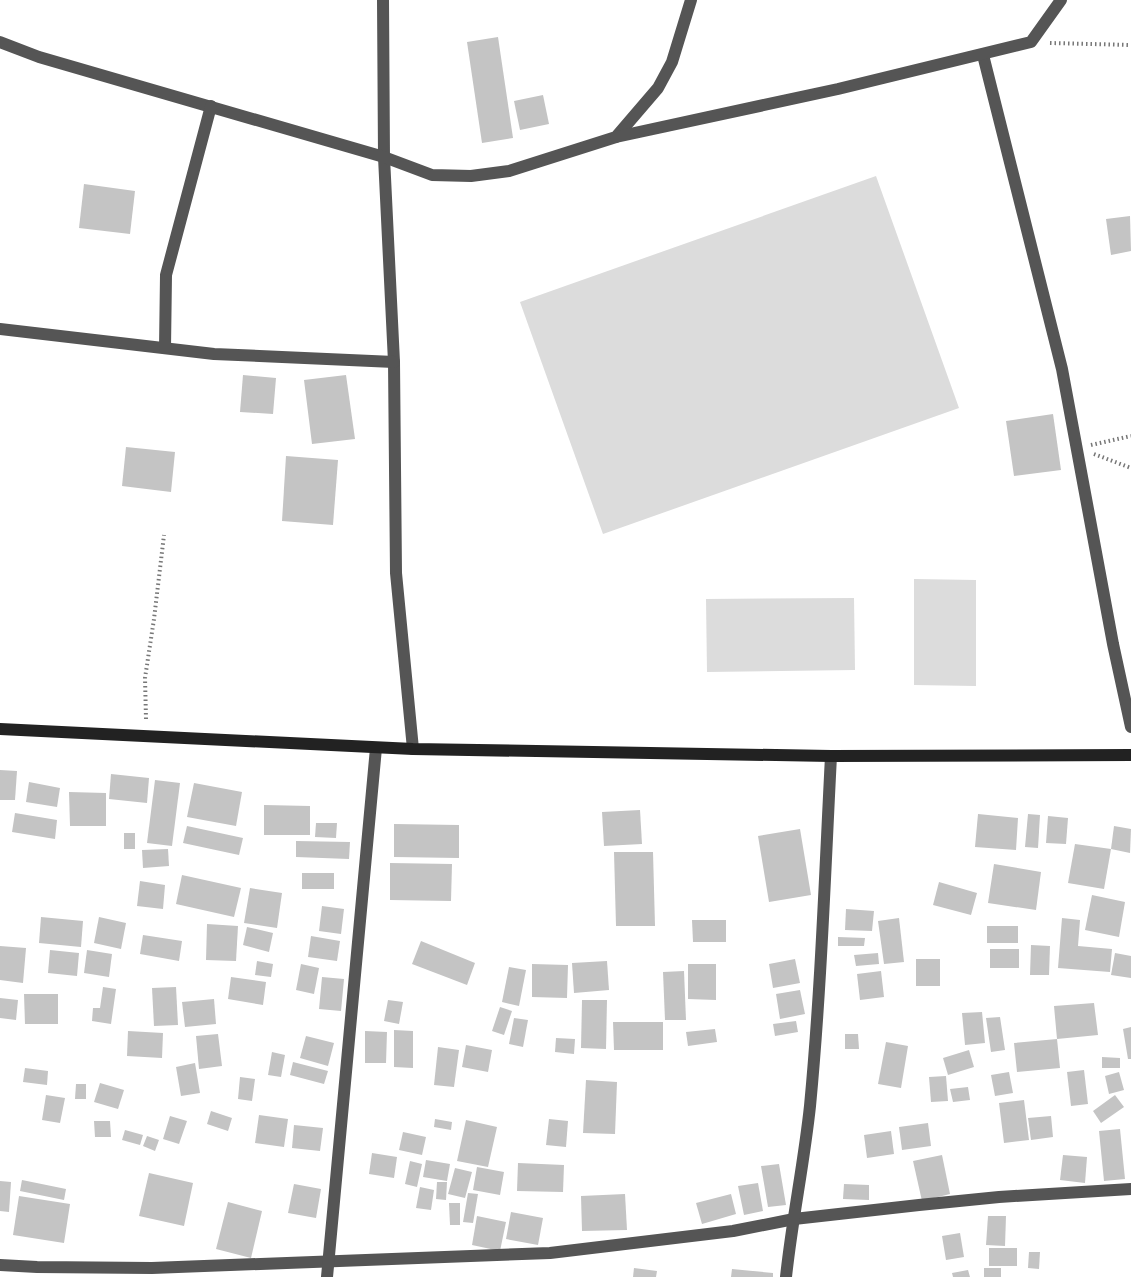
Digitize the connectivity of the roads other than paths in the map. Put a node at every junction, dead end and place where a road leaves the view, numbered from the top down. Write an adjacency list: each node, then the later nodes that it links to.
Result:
1 (383, 0): 8 (street)
2 (691, 0): 7 (street)
3 (1061, 0): 5 (street)
4 (0, 42): 6 (street)
5 (982, 55): 7 (street); 12 (street)
6 (211, 106): 8 (street); 10 (street)
7 (616, 137): 8 (street)
8 (384, 157): 11 (street)
9 (0, 329): 10 (street)
10 (165, 348): 11 (street)
11 (394, 362): 15 (street)
12 (1131, 727)
13 (0, 729): 14 (street)
14 (376, 748): 15 (street); 20 (street)
15 (413, 749): 17 (street)
16 (1131, 755): 17 (street)
17 (831, 756): 19 (street)
18 (1131, 1189): 19 (street)
19 (794, 1219): 20 (street); 23 (street)
20 (328, 1260): 21 (street); 22 (street)
21 (0, 1265)
22 (327, 1277)
23 (786, 1277)

